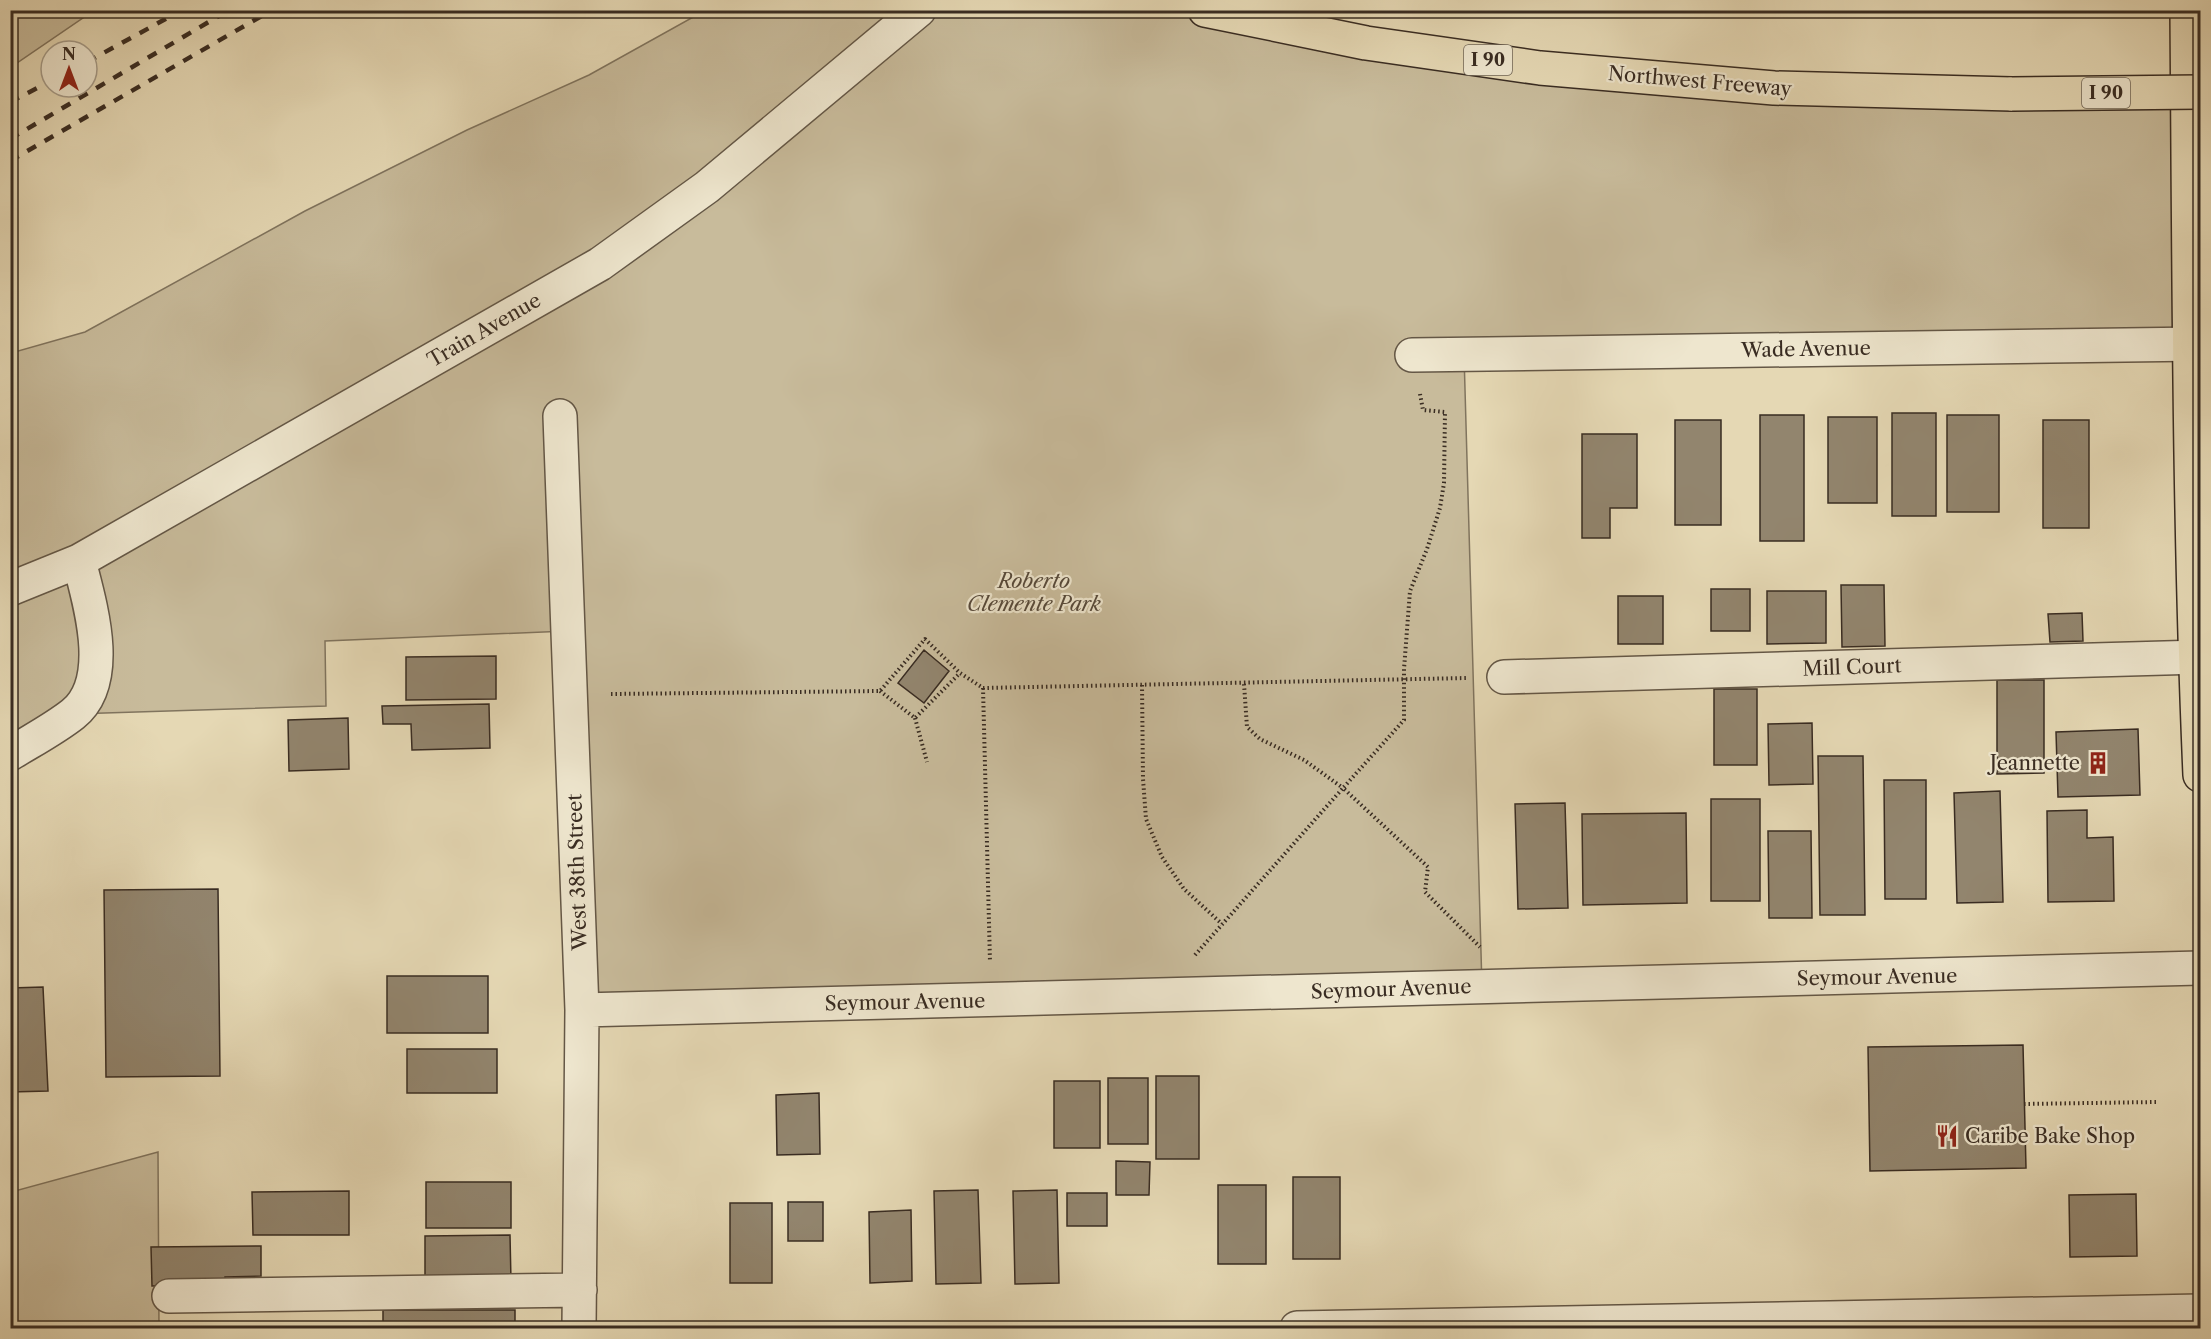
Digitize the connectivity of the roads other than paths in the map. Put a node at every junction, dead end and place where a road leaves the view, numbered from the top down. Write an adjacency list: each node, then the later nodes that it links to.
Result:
1 (919, 10): 8 (street, Train Avenue)
2 (1205, 10): 4 (main road, Northwest Freeway / I 90, bridge)
3 (2187, 10): 5 (main road)
4 (2200, 92)
5 (2195, 344): 6 (street, Wade Avenue); 10 (main road)
6 (1412, 355)
7 (560, 416): 15 (street, West 38th Street)
8 (78, 561): 9 (street, Train Avenue); 12 (street)
9 (10, 590)
10 (2198, 657): 11 (street, Mill Court); 13 (main road)
11 (1504, 677)
12 (10, 754)
13 (2200, 775)
14 (2200, 968): 15 (street, Seymour Avenue)
15 (582, 1010): 16 (street, West 38th Street)
16 (580, 1290): 17 (street); 19 (street, West 38th Street)
17 (169, 1296)
18 (2200, 1311): 20 (street)
19 (579, 1329)
20 (1297, 1329)

